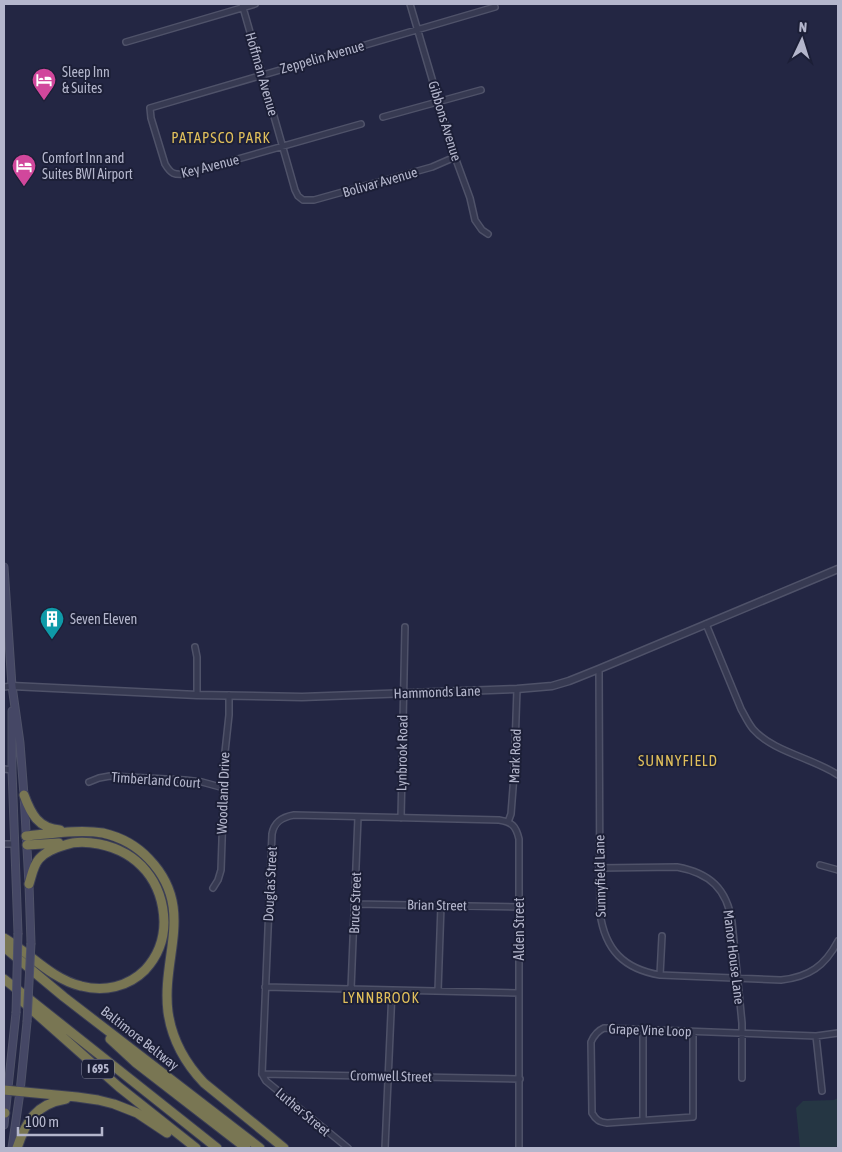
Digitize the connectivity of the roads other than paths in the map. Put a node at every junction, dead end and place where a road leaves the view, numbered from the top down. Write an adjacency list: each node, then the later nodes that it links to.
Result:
1 (255, 4): 3 (street)
2 (410, 4): 5 (street, Gibbons Avenue)
3 (242, 6): 6 (street); 7 (street, Hoffman Avenue)
4 (495, 7): 5 (street, Zeppelin Avenue)
5 (418, 30): 7 (street, Zeppelin Avenue); 9 (street, Gibbons Avenue)
6 (126, 42)
7 (262, 75): 12 (street, Hoffman Avenue); 14 (street, Zeppelin Avenue)
8 (480, 90): 9 (street)
9 (439, 101): 10 (street); 13 (street, Gibbons Avenue)
10 (383, 117)
11 (362, 124): 12 (street, Key Avenue)
12 (283, 146): 14 (street, Key Avenue); 15 (street, Hoffman Avenue)
13 (455, 157): 15 (street, Bolivar Avenue); 16 (street, Gibbons Avenue)
14 (173, 174)
15 (303, 200)
16 (488, 234)
17 (4, 567): 19 (main road)
18 (838, 569): 20 (street, Hammonds Lane)
19 (5, 594): 24 (main road)
20 (706, 624): 23 (street, Hammonds Lane); 32 (street)
21 (405, 627): 27 (street, Lynbrook Road)
22 (195, 647): 28 (street)
23 (599, 669): 26 (street, Hammonds Lane); 45 (street, Sunnyfield Lane)
24 (12, 686): 25 (street); 28 (street, Hammonds Lane); 31 (main road); 35 (main road)
25 (4, 687)
26 (517, 689): 27 (street, Hammonds Lane); 38 (street, Mark Road)
27 (404, 693): 29 (street, Hammonds Lane); 37 (street, Lynbrook Road)
28 (197, 694): 29 (street, Hammonds Lane)
29 (230, 695): 34 (street, Woodland Drive)
30 (4, 770): 31 (street)
31 (12, 770): 43 (main road)
32 (838, 775)
33 (89, 782): 34 (street, Timberland Court)
34 (224, 788): 48 (street, Woodland Drive)
35 (24, 795): 39 (highway); 40 (main road)
36 (358, 817): 37 (street, Douglas Street); 49 (street, Bruce Street); 60 (street, Douglas Street)
37 (400, 818): 38 (street)
38 (508, 822): 51 (street, Alden Street)
39 (77, 832): 40 (highway); 89 (highway)
40 (27, 840): 41 (highway); 43 (main road); 47 (main road)
41 (71, 843): 47 (highway); 53 (highway)
42 (4, 844): 43 (street)
43 (15, 844): 75 (main road, bridge)
44 (820, 864): 46 (street)
45 (599, 868): 56 (street, Sunnyfield Lane); 57 (street, Manor House Lane)
46 (838, 870)
47 (29, 884): 77 (main road, bridge)
48 (212, 888)
49 (355, 904): 50 (street, Brian Street); 61 (street, Bruce Street)
50 (441, 905): 51 (street, Brian Street); 63 (street)
51 (519, 907): 64 (street, Alden Street)
52 (662, 936): 56 (street)
53 (4, 938)
54 (838, 941): 57 (street, Sunnyfield Lane)
55 (4, 947): 65 (highway, Baltimore Beltway / I 695)
56 (660, 975): 57 (street, Sunnyfield Lane)
57 (738, 978): 69 (street, Manor House Lane)
58 (4, 979): 86 (highway)
59 (4, 984): 85 (highway, I 695)
60 (265, 987): 61 (street); 71 (street, Douglas Street)
61 (351, 989): 62 (street)
62 (392, 990): 63 (street); 72 (street)
63 (438, 991): 64 (street)
64 (519, 993): 74 (street, Alden Street)
65 (64, 997): 87 (highway); 88 (highway, Baltimore Beltway / I 695)
66 (643, 1029): 67 (street, Grape Vine Loop); 80 (street); 80 (street, Grape Vine Loop)
67 (693, 1032): 69 (street, Grape Vine Loop); 80 (street, Grape Vine Loop)
68 (838, 1033): 70 (street, Grape Vine Loop)
69 (742, 1034): 70 (street, Grape Vine Loop); 73 (street, Manor House Lane)
70 (816, 1036): 76 (street)
71 (262, 1074): 72 (street, Cromwell Street); 90 (street, Luther Street)
72 (388, 1076): 74 (street, Cromwell Street); 91 (street)
73 (742, 1078)
74 (520, 1079): 92 (street, Alden Street)
75 (6, 1091): 77 (highway); 79 (main road)
76 (822, 1091)
77 (20, 1092): 78 (highway); 82 (main road)
78 (77, 1097): 83 (highway); 84 (highway)
79 (4, 1113): 81 (main road)
80 (643, 1120)
81 (4, 1125)
82 (12, 1148)
83 (17, 1148)
84 (190, 1148)
85 (196, 1148)
86 (217, 1148)
87 (246, 1148)
88 (260, 1148)
89 (284, 1148)
90 (348, 1148)
91 (385, 1148)
92 (519, 1148)

